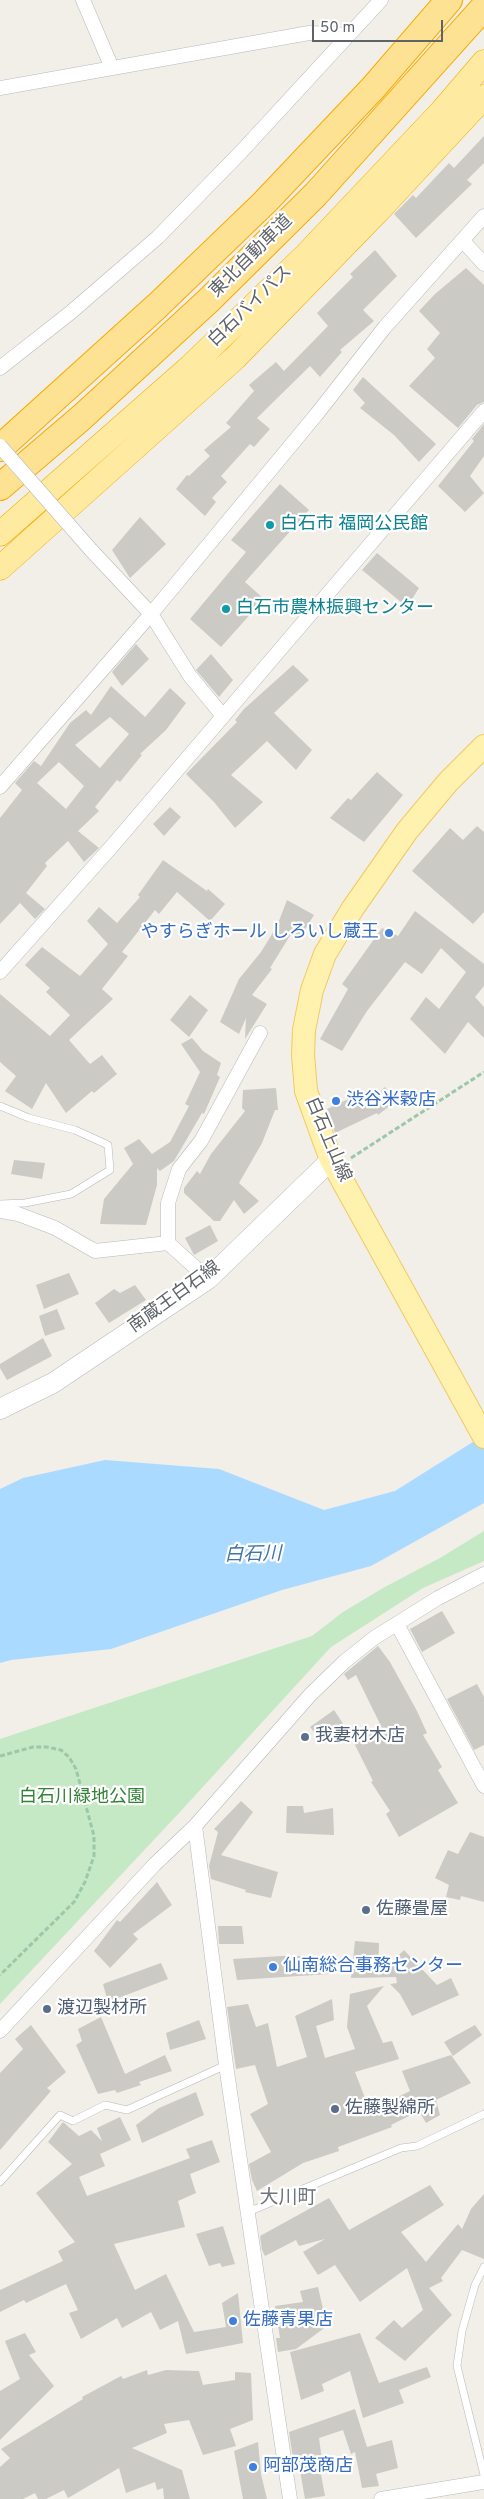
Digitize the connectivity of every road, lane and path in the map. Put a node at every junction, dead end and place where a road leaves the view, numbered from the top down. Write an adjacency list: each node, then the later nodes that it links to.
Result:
1 (82, 0): 7 (street)
2 (381, 0): 5 (street)
3 (449, 0): 15 (highway, 東北自動車道)
4 (484, 7): 16 (highway, 東北自動車道)
5 (346, 37): 7 (street); 13 (street)
6 (484, 62): 17 (highway, 白石バイパス)
7 (112, 68): 8 (street)
8 (0, 88)
9 (484, 96): 18 (highway, 白石バイパス)
10 (484, 216): 11 (street)
11 (463, 242): 12 (street); 19 (street)
12 (484, 264)
13 (0, 368)
14 (484, 411): 20 (street)
15 (0, 447): 19 (street, bridge)
16 (0, 487)
17 (0, 534)
18 (0, 568)
19 (151, 614): 20 (street); 22 (street)
20 (223, 716): 23 (street)
21 (484, 746): 27 (main road, 白石上山線)
22 (0, 787)
23 (0, 972)
24 (260, 1033): 30 (street)
25 (484, 1072): 27 (path)
26 (0, 1106): 28 (lane)
27 (335, 1167): 31 (main road, 南蔵王白石線); 33 (main road, 白石上山線)
28 (0, 1204)
29 (0, 1211): 30 (street)
30 (168, 1244): 31 (street)
31 (208, 1279): 32 (main road, 南蔵王白石線)
32 (0, 1409)
33 (484, 1436)
34 (484, 1574): 35 (street)
35 (397, 1624): 37 (street); 38 (street)
36 (0, 1756): 39 (path)
37 (484, 1786)
38 (195, 1826): 40 (street); 41 (street)
39 (0, 1975)
40 (0, 2031)
41 (226, 2064): 43 (lane); 44 (street)
42 (484, 2114): 44 (lane)
43 (0, 2182)
44 (248, 2212): 48 (street)
45 (484, 2268): 46 (lane)
46 (484, 2475)
47 (484, 2482): 49 (street)
48 (290, 2499)
49 (381, 2499)

